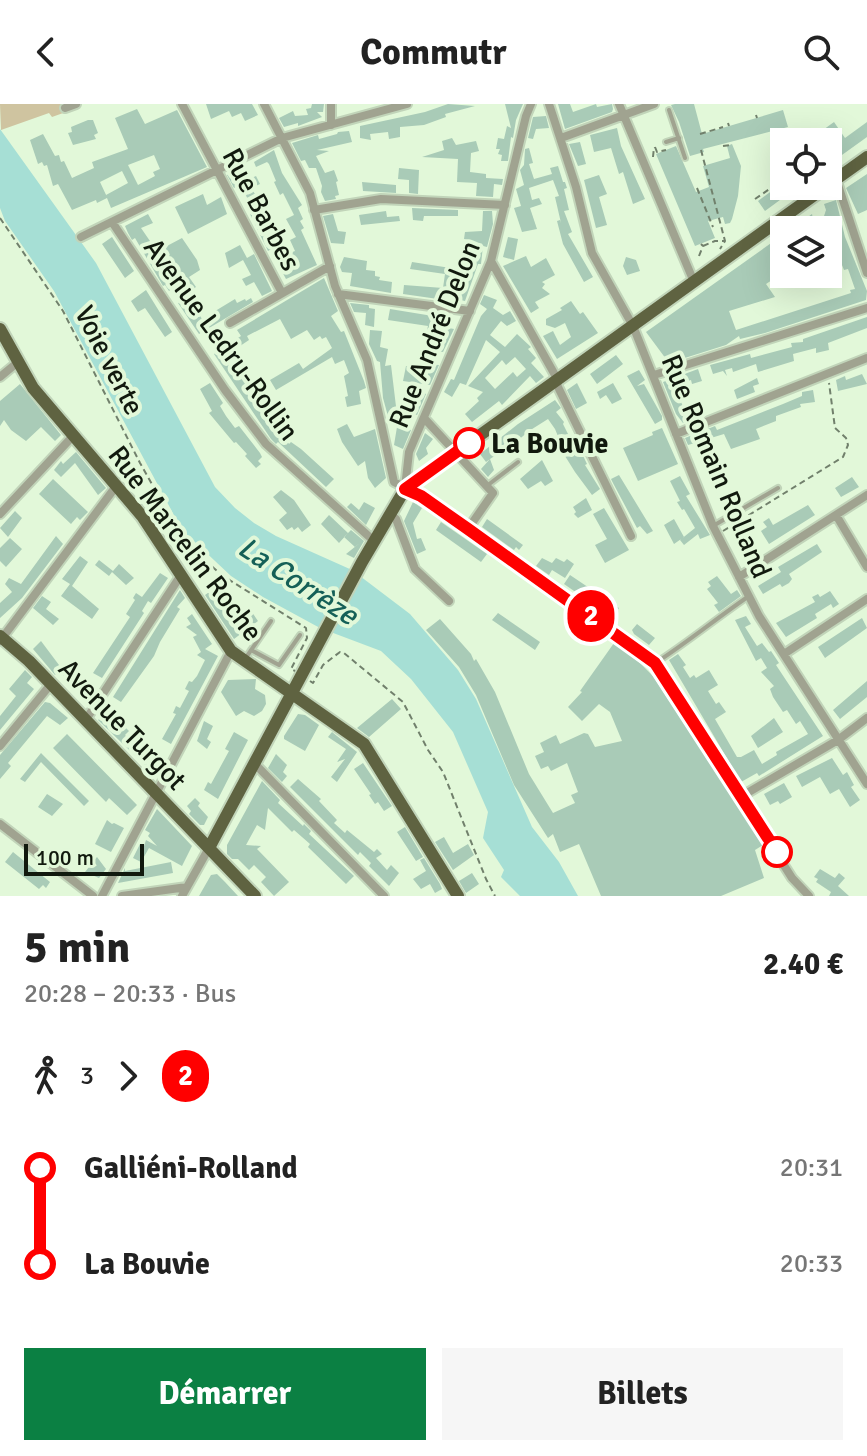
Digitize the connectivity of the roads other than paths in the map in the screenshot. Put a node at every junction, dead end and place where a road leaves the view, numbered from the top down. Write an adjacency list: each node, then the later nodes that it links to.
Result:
1 (76, 104): 11 (street)
2 (182, 104): 21 (street, Rue Barbes)
3 (264, 104): 15 (street)
4 (331, 104): 14 (street)
5 (407, 104): 9 (street)
6 (531, 104): 25 (street, Rue André Delon)
7 (549, 104): 16 (street, Rue Romain Rolland)
8 (619, 104): 13 (street)
9 (392, 106): 14 (street)
10 (654, 107): 13 (street)
11 (65, 108)
12 (669, 110): 17 (lane)
13 (623, 115): 16 (street); 33 (street)
14 (331, 125): 15 (street)
15 (282, 138): 21 (street); 26 (street)
16 (561, 138): 39 (street, Rue Romain Rolland)
17 (679, 138): 18 (lane); 20 (lane)
18 (666, 142)
19 (867, 157): 22 (main road)
20 (685, 158)
21 (217, 169): 27 (street); 34 (street, Rue Barbes)
22 (842, 175)
23 (807, 200): 33 (main road)
24 (838, 200): 29 (street)
25 (505, 205): 26 (street); 30 (street, Rue André Delon)
26 (314, 210): 31 (street)
27 (112, 222): 28 (street); 64 (street, Avenue Ledru-Rollin)
28 (81, 237)
29 (864, 252): 32 (street)
30 (491, 261): 37 (street, Rue André Delon); 45 (street)
31 (330, 266): 34 (street); 35 (street)
32 (867, 273)
33 (694, 282): 39 (main road)
34 (282, 293): 38 (street)
35 (338, 294): 37 (street); 50 (street)
36 (867, 308): 43 (street)
37 (470, 311): 46 (street, Rue André Delon)
38 (230, 323)
39 (633, 326): 43 (street, Rue Romain Rolland); 45 (main road)
40 (0, 329): 42 (main road, Rue Marcelin Roche)
41 (867, 358): 47 (street)
42 (18, 362): 44 (street); 48 (main road, Rue Marcelin Roche)
43 (654, 375): 47 (street, Rue Romain Rolland)
44 (0, 377)
45 (556, 381): 49 (main road); 63 (street)
46 (424, 418): 49 (street); 52 (street, Rue André Delon)
47 (676, 434): 61 (street, Rue Romain Rolland)
48 (73, 436): 53 (main road, Rue Marcelin Roche); 58 (street)
49 (456, 453): 55 (main road); 56 (street)
50 (387, 457): 52 (street); 55 (street)
51 (518, 462): 56 (lane)
52 (408, 467): 55 (street, Rue André Delon)
53 (117, 485): 66 (main road, Rue Marcelin Roche); 73 (street)
54 (778, 488): 61 (lane)
55 (405, 489): 59 (main road); 62 (street)
56 (490, 490): 62 (street)
57 (867, 495): 60 (street)
58 (0, 514)
59 (390, 514): 64 (main road); 70 (street)
60 (836, 515): 65 (street); 67 (street)
61 (713, 526): 67 (street, Rue Romain Rolland)
62 (468, 529): 77 (street)
63 (631, 536)
64 (374, 541): 79 (main road)
65 (867, 567)
66 (181, 575): 74 (main road, Rue Marcelin Roche); 81 (street)
67 (739, 577): 68 (street, Rue Romain Rolland)
68 (749, 596): 75 (street, Rue Romain Rolland); 77 (lane)
69 (867, 599): 75 (street)
70 (449, 601)
71 (271, 621): 76 (lane)
72 (300, 635): 76 (lane)
73 (1, 638): 78 (main road, Avenue Turgot)
74 (231, 651): 76 (main road, Rue Marcelin Roche); 86 (street)
75 (784, 654): 82 (street, Rue Romain Rolland)
76 (247, 656): 79 (main road, Rue Marcelin Roche)
77 (655, 663): 87 (street)
78 (51, 684): 81 (main road, Avenue Turgot); 83 (street)
79 (292, 694): 84 (main road); 97 (main road, Rue Marcelin Roche)
80 (867, 718): 82 (street)
81 (85, 721): 86 (main road, Avenue Turgot)
82 (838, 740): 85 (street, Rue Romain Rolland); 87 (street)
83 (0, 746)
84 (254, 763): 89 (main road); 96 (street)
85 (867, 784)
86 (156, 793): 89 (main road, Avenue Turgot); 91 (street)
87 (742, 796): 98 (street)
88 (0, 824): 92 (street)
89 (209, 848): 90 (street); 95 (main road, Avenue Turgot)
90 (187, 887): 93 (street); 94 (street)
91 (104, 892): 93 (street)
92 (93, 896)
93 (123, 896)
94 (182, 896)
95 (255, 896)
96 (384, 896)
97 (458, 896)
98 (809, 896)

